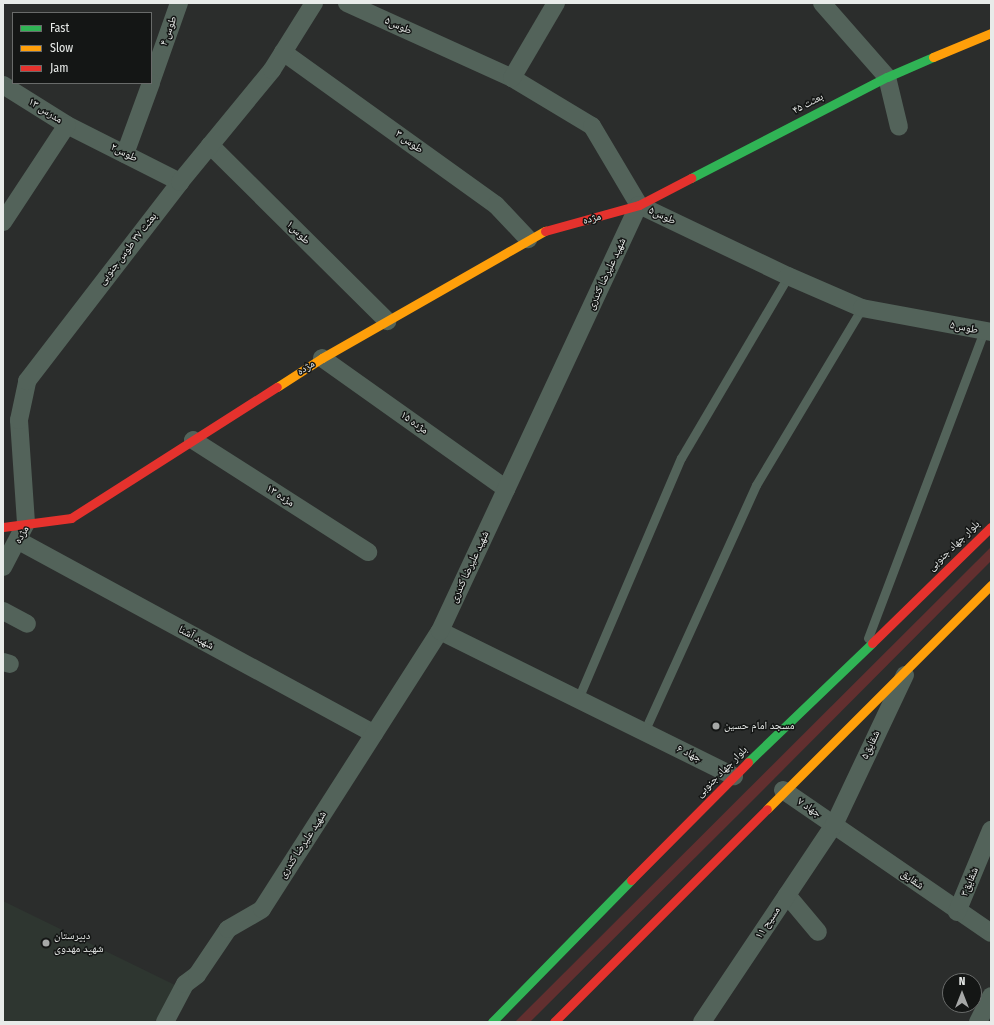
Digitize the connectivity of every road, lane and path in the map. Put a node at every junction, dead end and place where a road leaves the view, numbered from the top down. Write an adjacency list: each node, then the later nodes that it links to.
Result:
1 (179, 3): 10 (street, طوس ۴)
2 (314, 3): 7 (street, بعثت ۳۷ طوس جنوبی)
3 (347, 3): 9 (street, طوس۵)
4 (556, 3): 9 (street)
5 (822, 3): 8 (street)
6 (991, 33): 8 (main road, بعثت ۴۵)
7 (283, 52): 15 (street, بعثت ۳۷ طوس جنوبی); 20 (street, طوس ۳)
8 (887, 77): 14 (street); 18 (main road, بعثت ۴۵)
9 (512, 78): 18 (street, طوس۵)
10 (152, 79)
11 (150, 84): 16 (street, طوس ۴)
12 (3, 85): 13 (street, مدرس ۱۳)
13 (67, 125): 16 (street, طوس۲); 19 (street)
14 (899, 127)
15 (210, 146): 17 (street, بعثت ۳۷ طوس جنوبی); 23 (street, طوس۱)
16 (125, 154): 17 (street, طوس۲)
17 (180, 182): 28 (street, بعثت ۳۷ طوس جنوبی)
18 (640, 205): 20 (main road, مژده); 21 (street, طوس۵); 27 (street, شهید علیرضا کندری)
19 (3, 222)
20 (528, 239): 23 (main road, مژده)
21 (788, 276): 22 (street, طوس۵); 40 (lane)
22 (862, 308): 24 (street, طوس۵); 41 (lane)
23 (386, 321): 25 (main road, مژده)
24 (987, 332): 38 (lane)
25 (322, 358): 26 (main road, مژده); 27 (street, مژده ۱۵)
26 (192, 440): 28 (main road, مژده); 32 (street, مژده ۱۳)
27 (506, 489): 37 (street, شهید علیرضا کندری)
28 (26, 524): 29 (main road); 31 (street, مژده)
29 (3, 527)
30 (991, 527): 38 (main road, بلوار جهاد جنوبی)
31 (19, 541): 33 (street, مژده); 42 (street, شهبد آشنا)
32 (368, 552)
33 (3, 567)
34 (991, 585): 39 (main road)
35 (3, 612): 36 (street)
36 (27, 624)
37 (440, 631): 40 (street, جهاد ۶); 42 (street, شهید علیرضا کندری)
38 (863, 651): 43 (main road, بلوار جهاد جنوبی)
39 (909, 666): 44 (main road); 45 (street, شقایق۵)
40 (578, 699): 41 (street, جهاد ۶)
41 (644, 732): 43 (street, جهاد ۶)
42 (374, 734): 52 (street, شهید علیرضا کندری)
43 (734, 776): 53 (main road, بلوار جهاد جنوبی)
44 (783, 790): 45 (street, جهاد ۷); 54 (main road)
45 (834, 825): 47 (street, مسیح ۱۱); 48 (street, شقایق)
46 (991, 830): 48 (street, شقایق۳)
47 (787, 895): 49 (street); 55 (street, مسیح ۱۱)
48 (958, 912): 50 (street, شقایق)
49 (818, 932)
50 (991, 933)
51 (991, 996): 56 (street)
52 (165, 1022)
53 (492, 1022)
54 (554, 1022)
55 (703, 1022)
56 (978, 1022)

